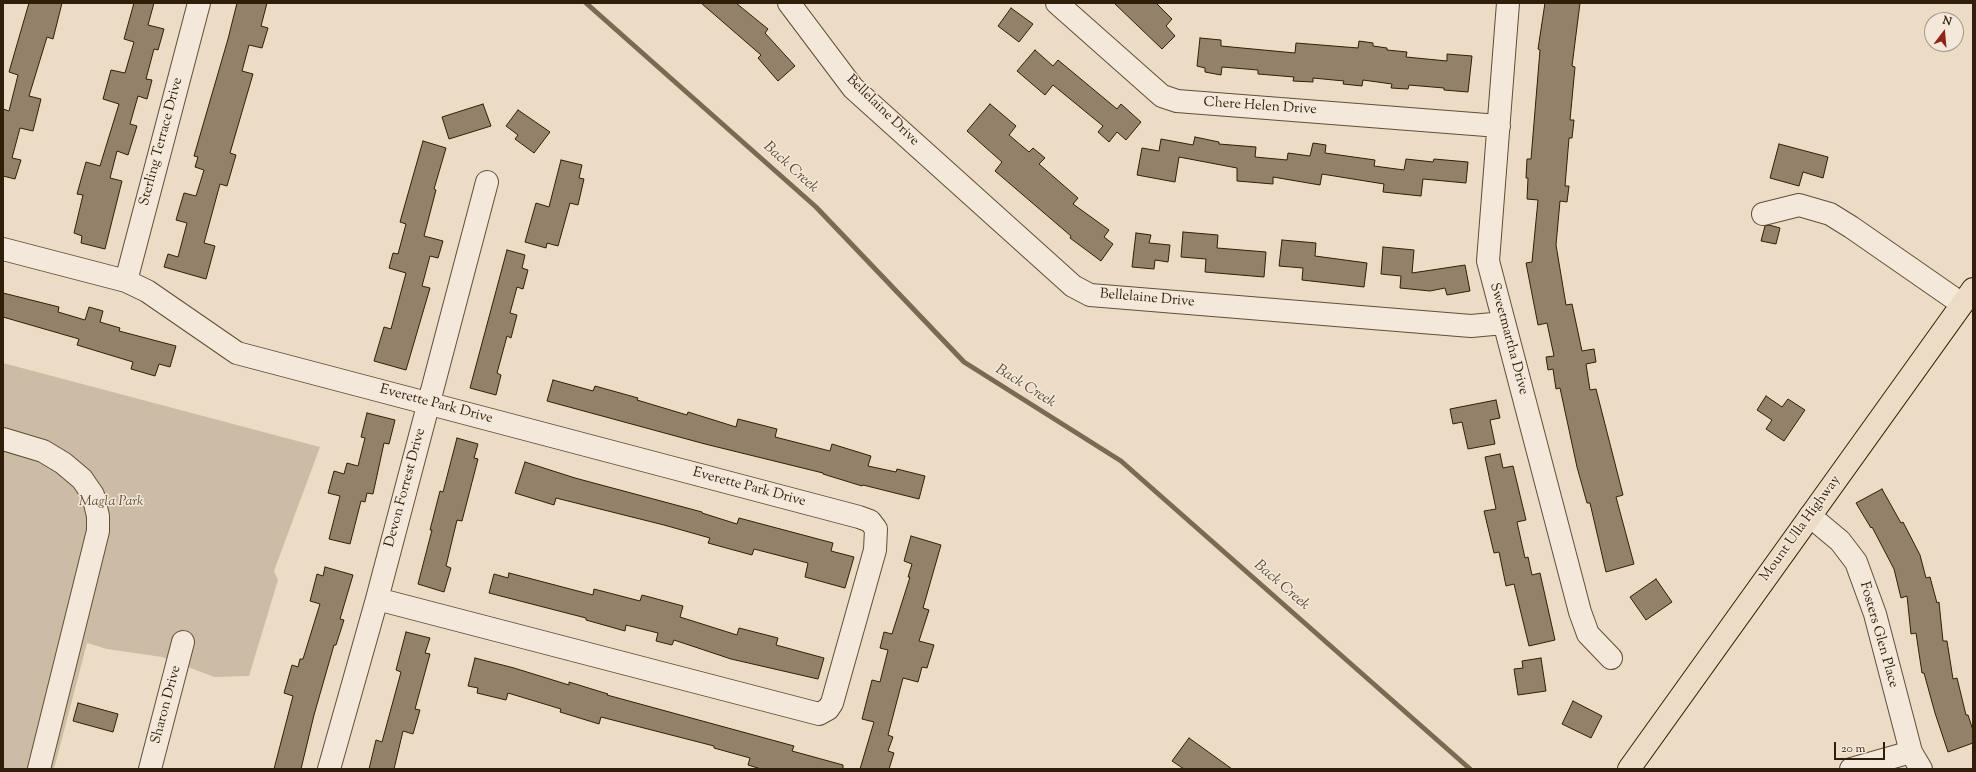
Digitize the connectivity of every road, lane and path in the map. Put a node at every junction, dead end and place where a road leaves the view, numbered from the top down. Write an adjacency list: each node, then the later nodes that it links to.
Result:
1 (199, 3): 9 (street, Sterling Terrace Drive)
2 (789, 3): 11 (street, Bellelaine Drive)
3 (1057, 3): 5 (street, Chere Helen Drive)
4 (1508, 3): 5 (street, Sweetmartha Drive)
5 (1499, 126): 11 (street, Sweetmartha Drive)
6 (487, 182): 12 (street, Devon Forrest Drive)
7 (1763, 214): 10 (street)
8 (3, 249): 9 (street, Everette Park Drive)
9 (126, 281): 12 (street, Everette Park Drive)
10 (1967, 296): 14 (main road, Mount Ulla Highway)
11 (1504, 323): 17 (street, Sweetmartha Drive)
12 (429, 403): 15 (street, Devon Forrest Drive); 15 (street, Everette Park Drive)
13 (3, 439): 19 (street)
14 (1810, 516): 18 (street, Fosters Glen Place); 22 (main road, Mount Ulla Highway)
15 (377, 599): 21 (street, Devon Forrest Drive)
16 (183, 642): 20 (street, Sharon Drive)
17 (1611, 658)
18 (1916, 761): 23 (street)
19 (39, 769)
20 (150, 769)
21 (329, 769)
22 (1629, 769)
23 (1851, 769)

